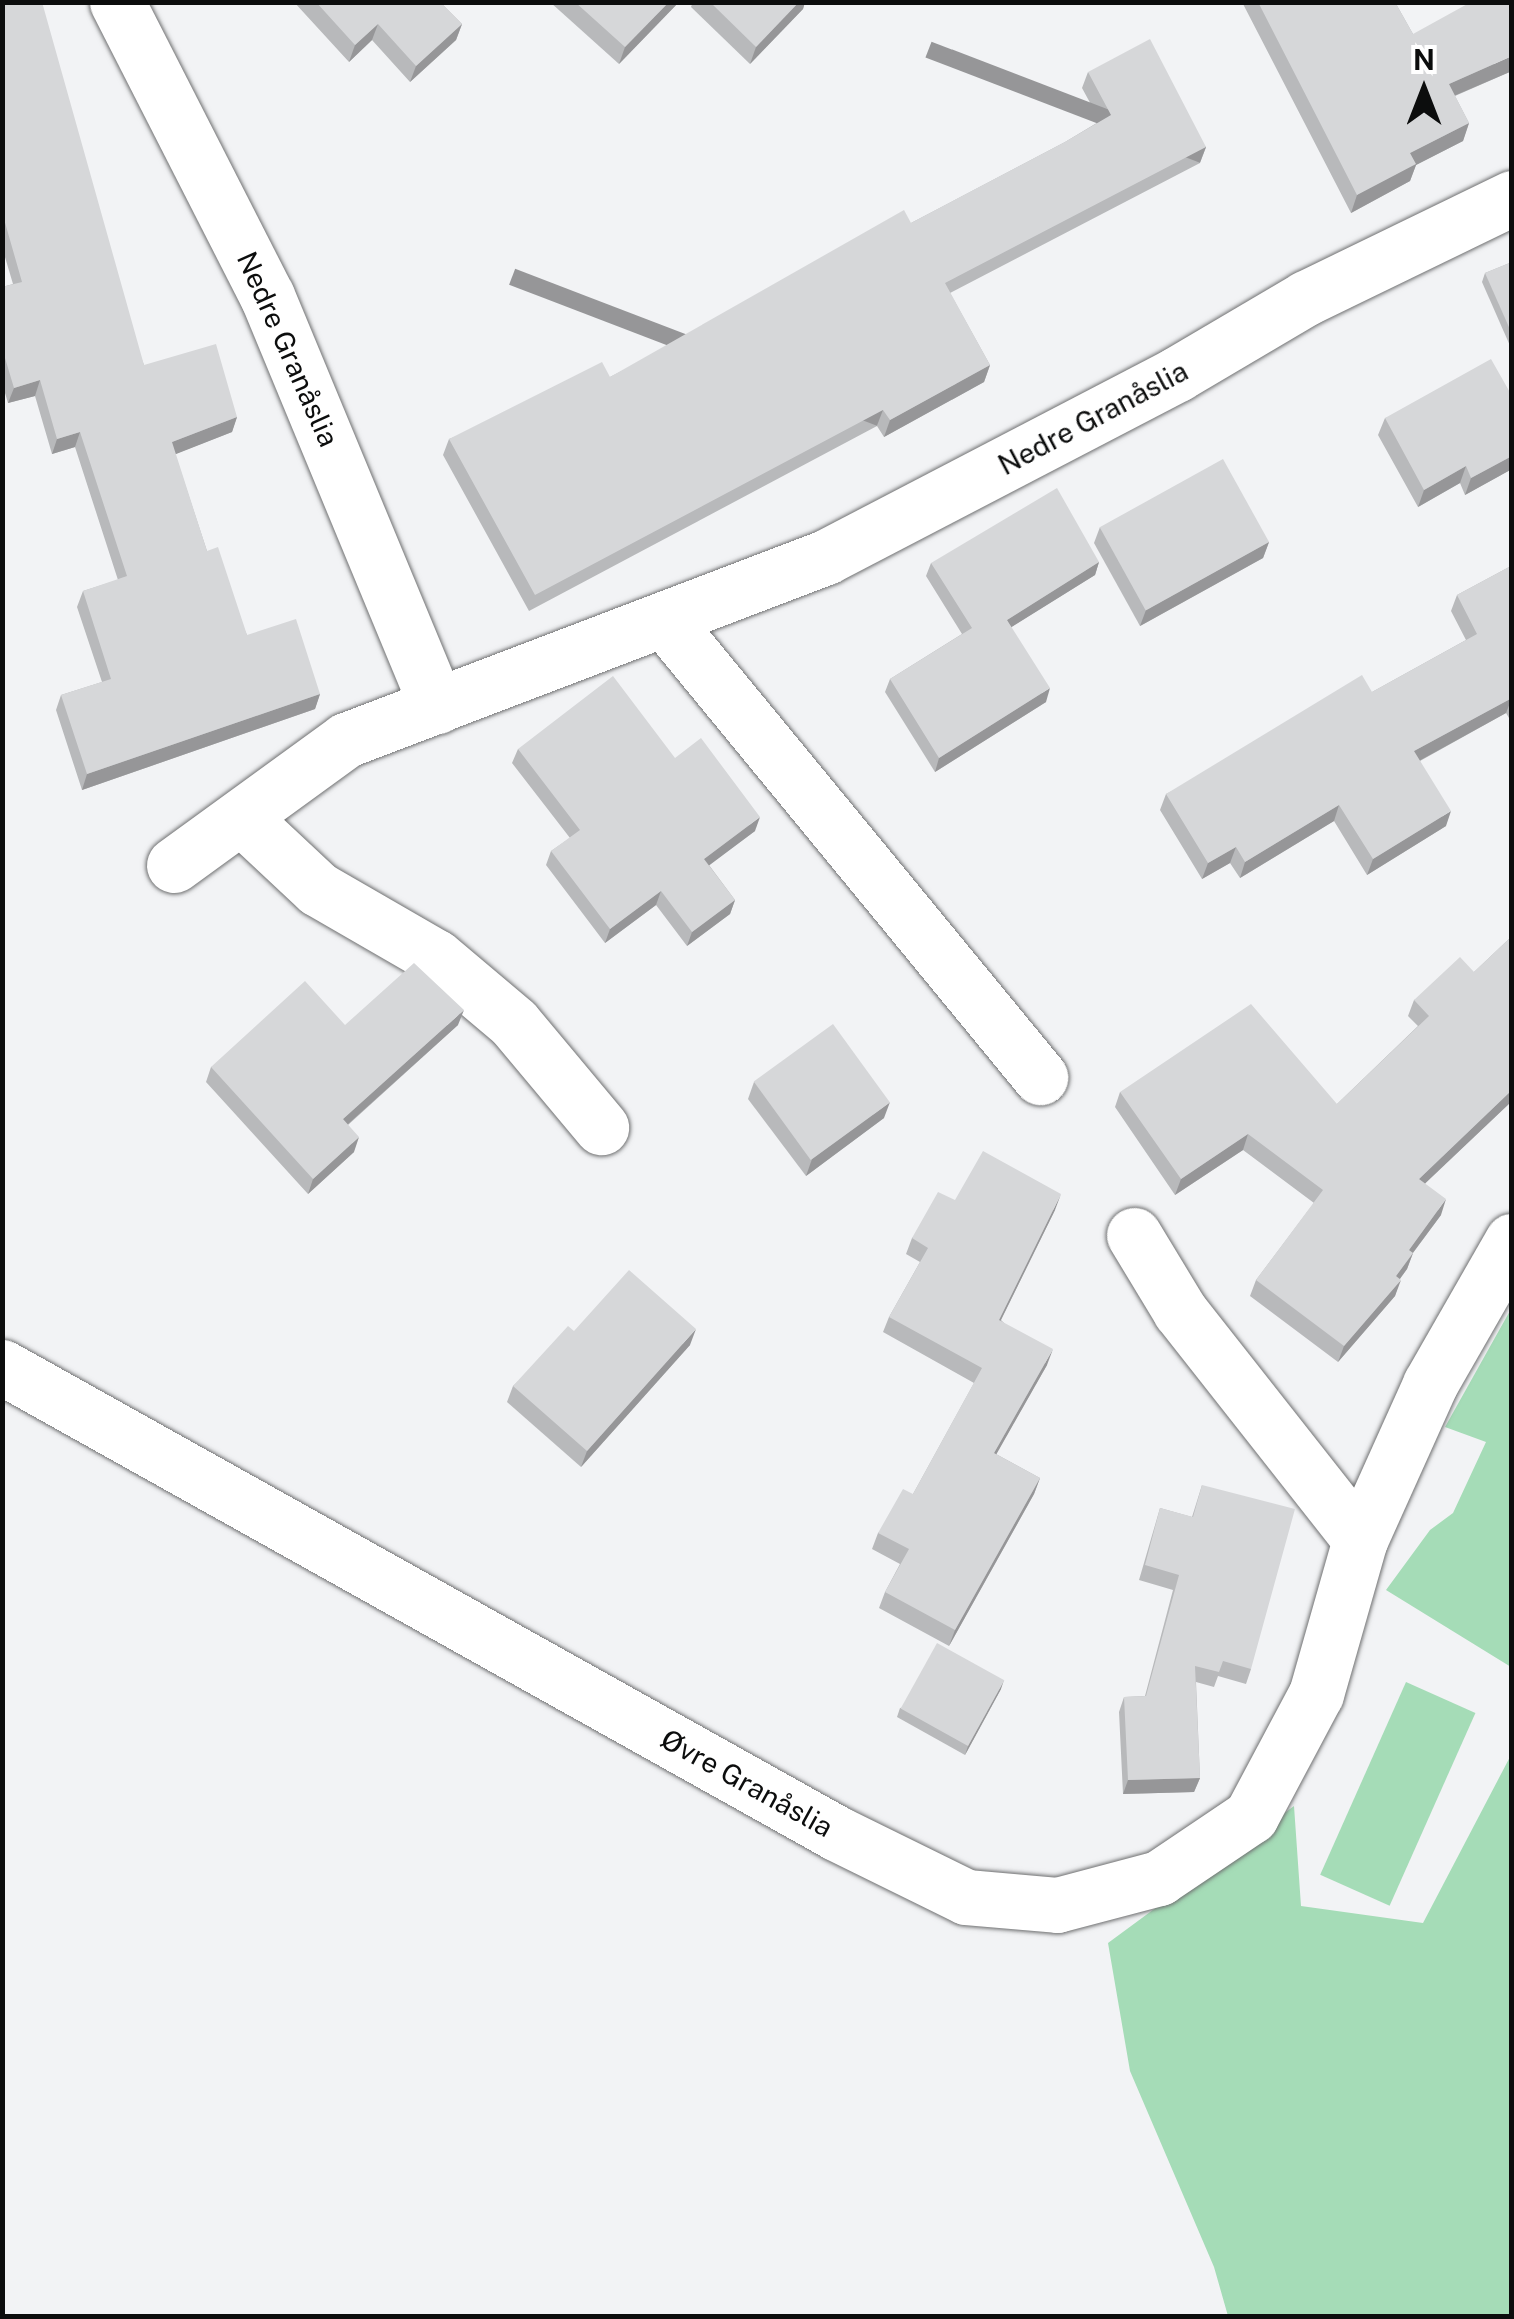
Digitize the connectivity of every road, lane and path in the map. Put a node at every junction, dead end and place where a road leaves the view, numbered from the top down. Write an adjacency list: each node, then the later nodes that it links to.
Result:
1 (118, 2): 4 (street, Nedre Granåslia)
2 (1512, 198): 3 (street, Nedre Granåslia)
3 (667, 623): 4 (street, Nedre Granåslia); 7 (street)
4 (437, 706): 5 (street, Nedre Granåslia)
5 (241, 817): 6 (street, Nedre Granåslia); 8 (street)
6 (174, 865)
7 (1040, 1077)
8 (601, 1127)
9 (1134, 1234): 12 (street)
10 (1512, 1241): 12 (street, Øvre Granåslia)
11 (2, 1367): 12 (street, Øvre Granåslia)
12 (1360, 1540)

